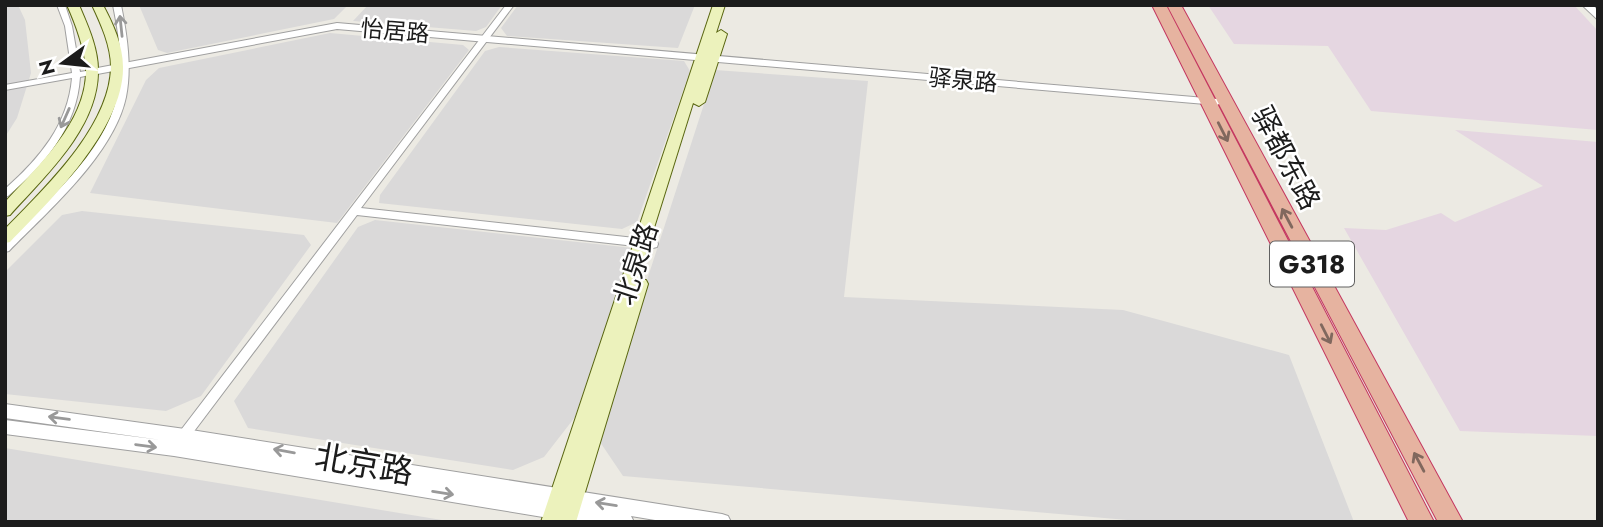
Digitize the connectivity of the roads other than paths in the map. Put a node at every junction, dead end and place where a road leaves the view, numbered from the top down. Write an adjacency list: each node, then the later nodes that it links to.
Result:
1 (61, 5): 16 (street)
2 (73, 5): 15 (main road)
3 (97, 5): 14 (main road)
4 (117, 5): 14 (street, one-way to 4)
5 (510, 5): 12 (street)
6 (719, 5): 13 (main road, 北泉路)
7 (729, 5): 13 (main road, 北泉路)
8 (1159, 5): 18 (highway, 驿都东路 / G318)
9 (1174, 5): 18 (highway, 驿都东路 / G318)
10 (1587, 5): 11 (street)
11 (1598, 17)
12 (485, 38): 13 (street, 怡居路); 14 (street, 怡居路); 21 (street)
13 (708, 57): 18 (street, 驿泉路); 23 (main road, 北泉路)
14 (120, 67): 15 (street, 怡居路); 22 (main road); 24 (street)
15 (92, 72): 16 (street); 20 (main road)
16 (76, 75): 17 (street); 19 (street, one-way to 19)
17 (5, 88)
18 (1216, 102): 31 (highway, 驿都东路 / G318, one-way to 31); 32 (highway, 驿都东路 / G318, one-way to 18)
19 (5, 194)
20 (5, 211)
21 (354, 211): 23 (street); 27 (street)
22 (5, 238)
23 (648, 243): 28 (main road, 北泉路)
24 (5, 248)
25 (5, 411): 27 (street, 北京路, one-way to 25)
26 (5, 427): 28 (street, 北京路, one-way to 28)
27 (185, 434): 28 (street, 北京路, one-way to 27)
28 (562, 511): 29 (street, 北京路); 30 (street, 北京路, one-way to 28)
29 (625, 522)
30 (722, 522)
31 (1422, 522)
32 (1451, 522)

